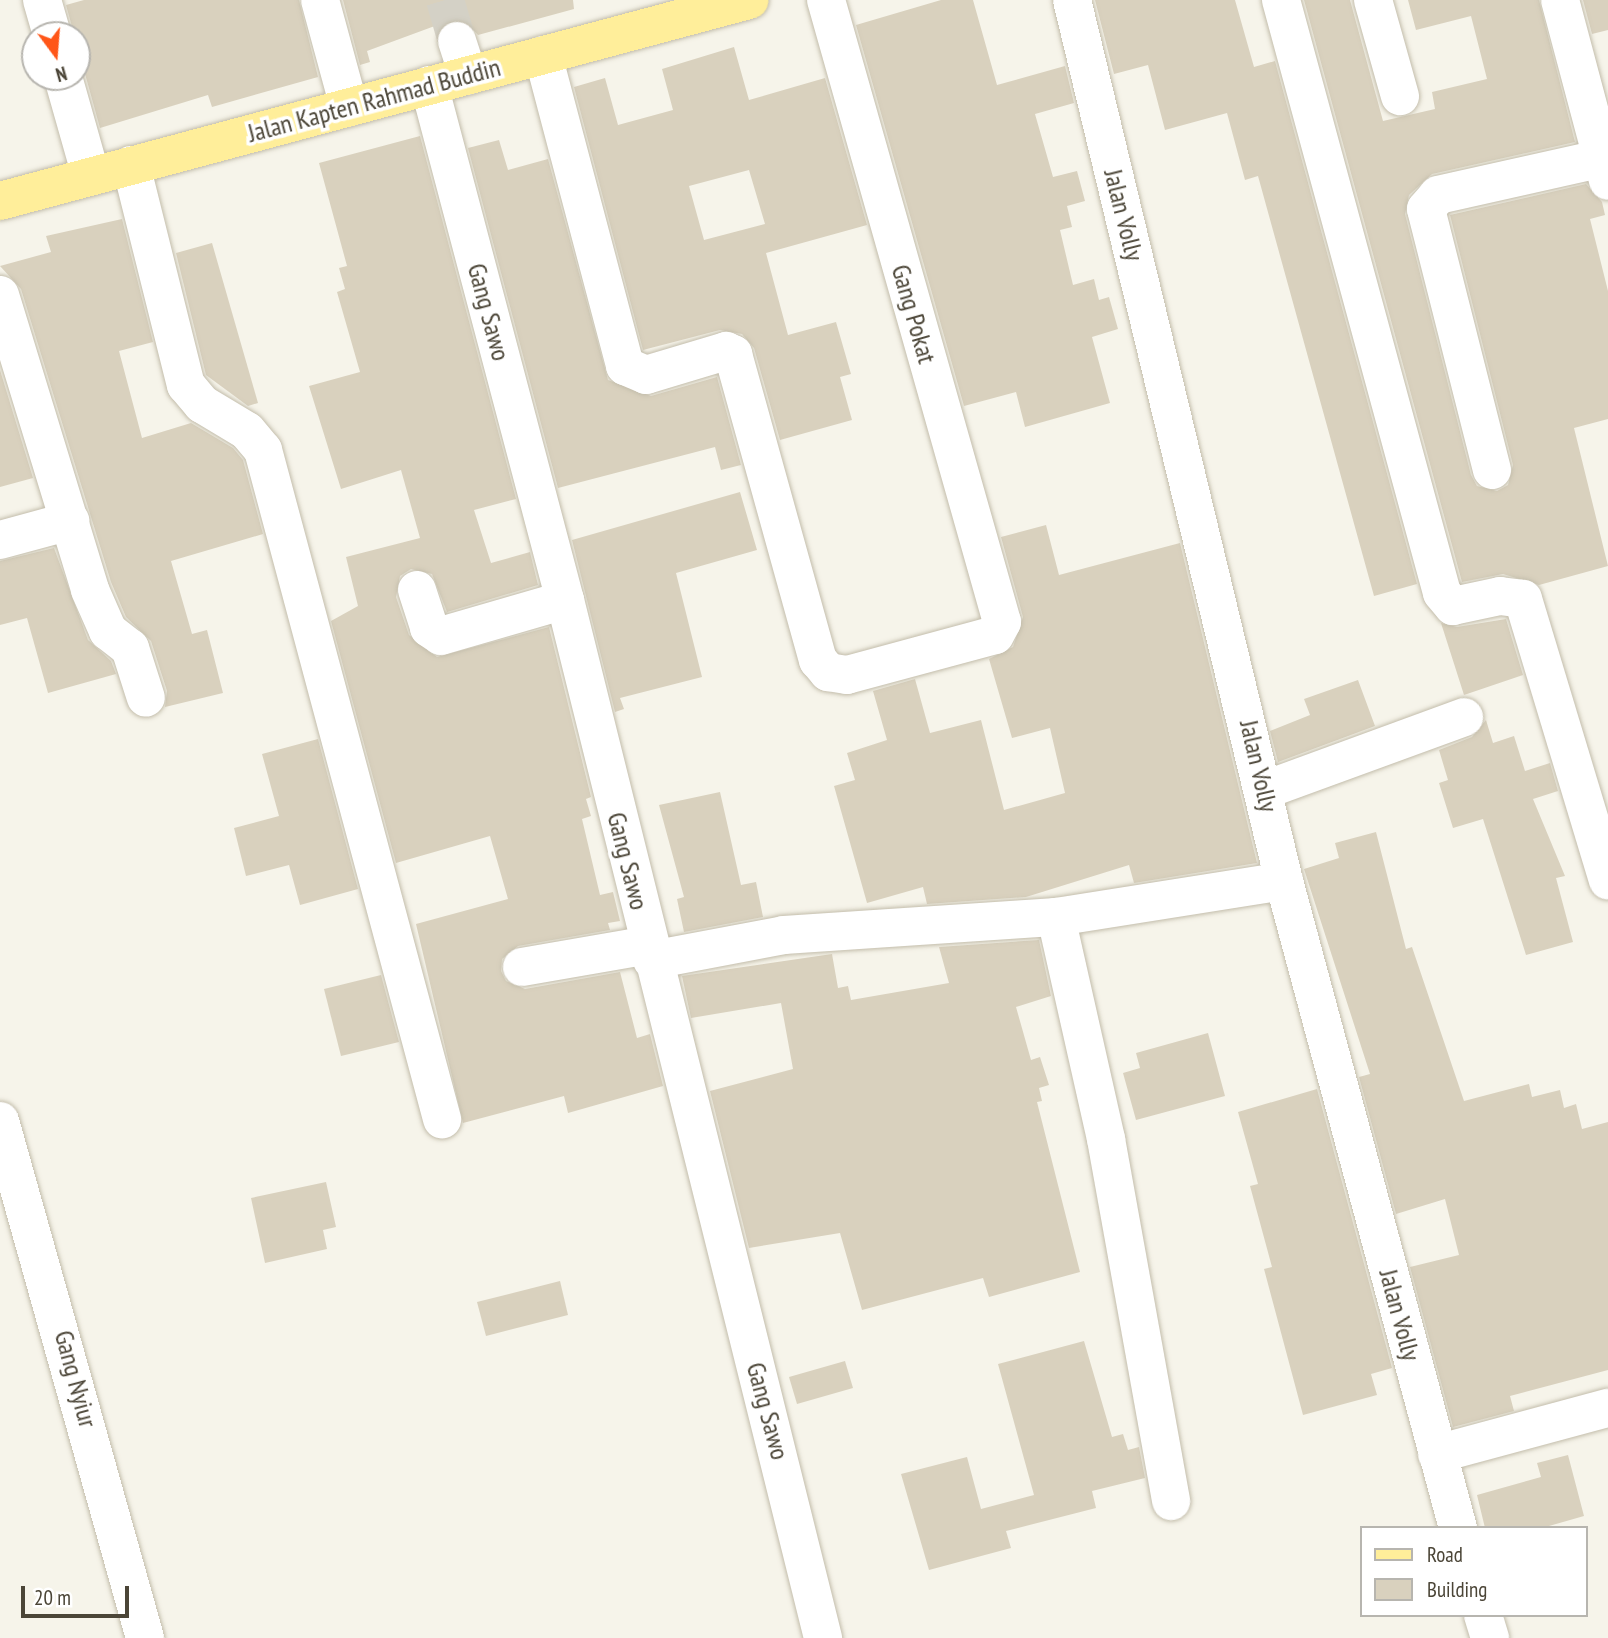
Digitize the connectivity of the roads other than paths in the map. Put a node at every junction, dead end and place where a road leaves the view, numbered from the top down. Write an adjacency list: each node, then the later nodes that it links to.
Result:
1 (42, 0): 10 (street)
2 (320, 0): 15 (street)
3 (749, 0): 9 (main road, Jalan Kapten Rahmad Buddin)
4 (826, 0): 11 (street, Gang Pokat)
5 (1072, 0): 28 (street, Jalan Volly)
6 (1281, 0): 29 (street)
7 (1373, 0): 14 (street)
8 (1560, 0): 17 (street)
9 (675, 10): 11 (main road, Jalan Kapten Rahmad Buddin)
10 (48, 21)
11 (543, 55): 12 (main road, Jalan Kapten Rahmad Buddin)
12 (429, 85): 15 (main road, Jalan Kapten Rahmad Buddin); 25 (street, Gang Sawo)
13 (68, 91): 18 (street)
14 (1400, 96)
15 (349, 107): 16 (main road, Jalan Kapten Rahmad Buddin)
16 (131, 165): 18 (main road, Jalan Kapten Rahmad Buddin); 34 (street)
17 (1605, 170): 21 (street)
18 (91, 176): 19 (main road, Jalan Kapten Rahmad Buddin)
19 (0, 201)
20 (0, 295): 22 (street)
21 (1492, 470)
22 (70, 521): 23 (street); 26 (street)
23 (0, 540)
24 (416, 590): 25 (street)
25 (565, 600): 32 (street, Gang Sawo)
26 (146, 698)
27 (1464, 717): 28 (street)
28 (1265, 790): 30 (street, Jalan Volly)
29 (1608, 880)
30 (1284, 881): 31 (street); 37 (street, Jalan Volly)
31 (1056, 917): 32 (street); 38 (street)
32 (650, 953): 33 (street); 42 (street, Gang Sawo)
33 (522, 967)
34 (442, 1119)
35 (0, 1121): 41 (street, Gang Nyiur)
36 (1608, 1409): 37 (street)
37 (1437, 1454): 39 (street, Jalan Volly)
38 (1171, 1501)
39 (1457, 1526)
40 (1484, 1617): 43 (street)
41 (145, 1638)
42 (823, 1638)
43 (1490, 1638)

